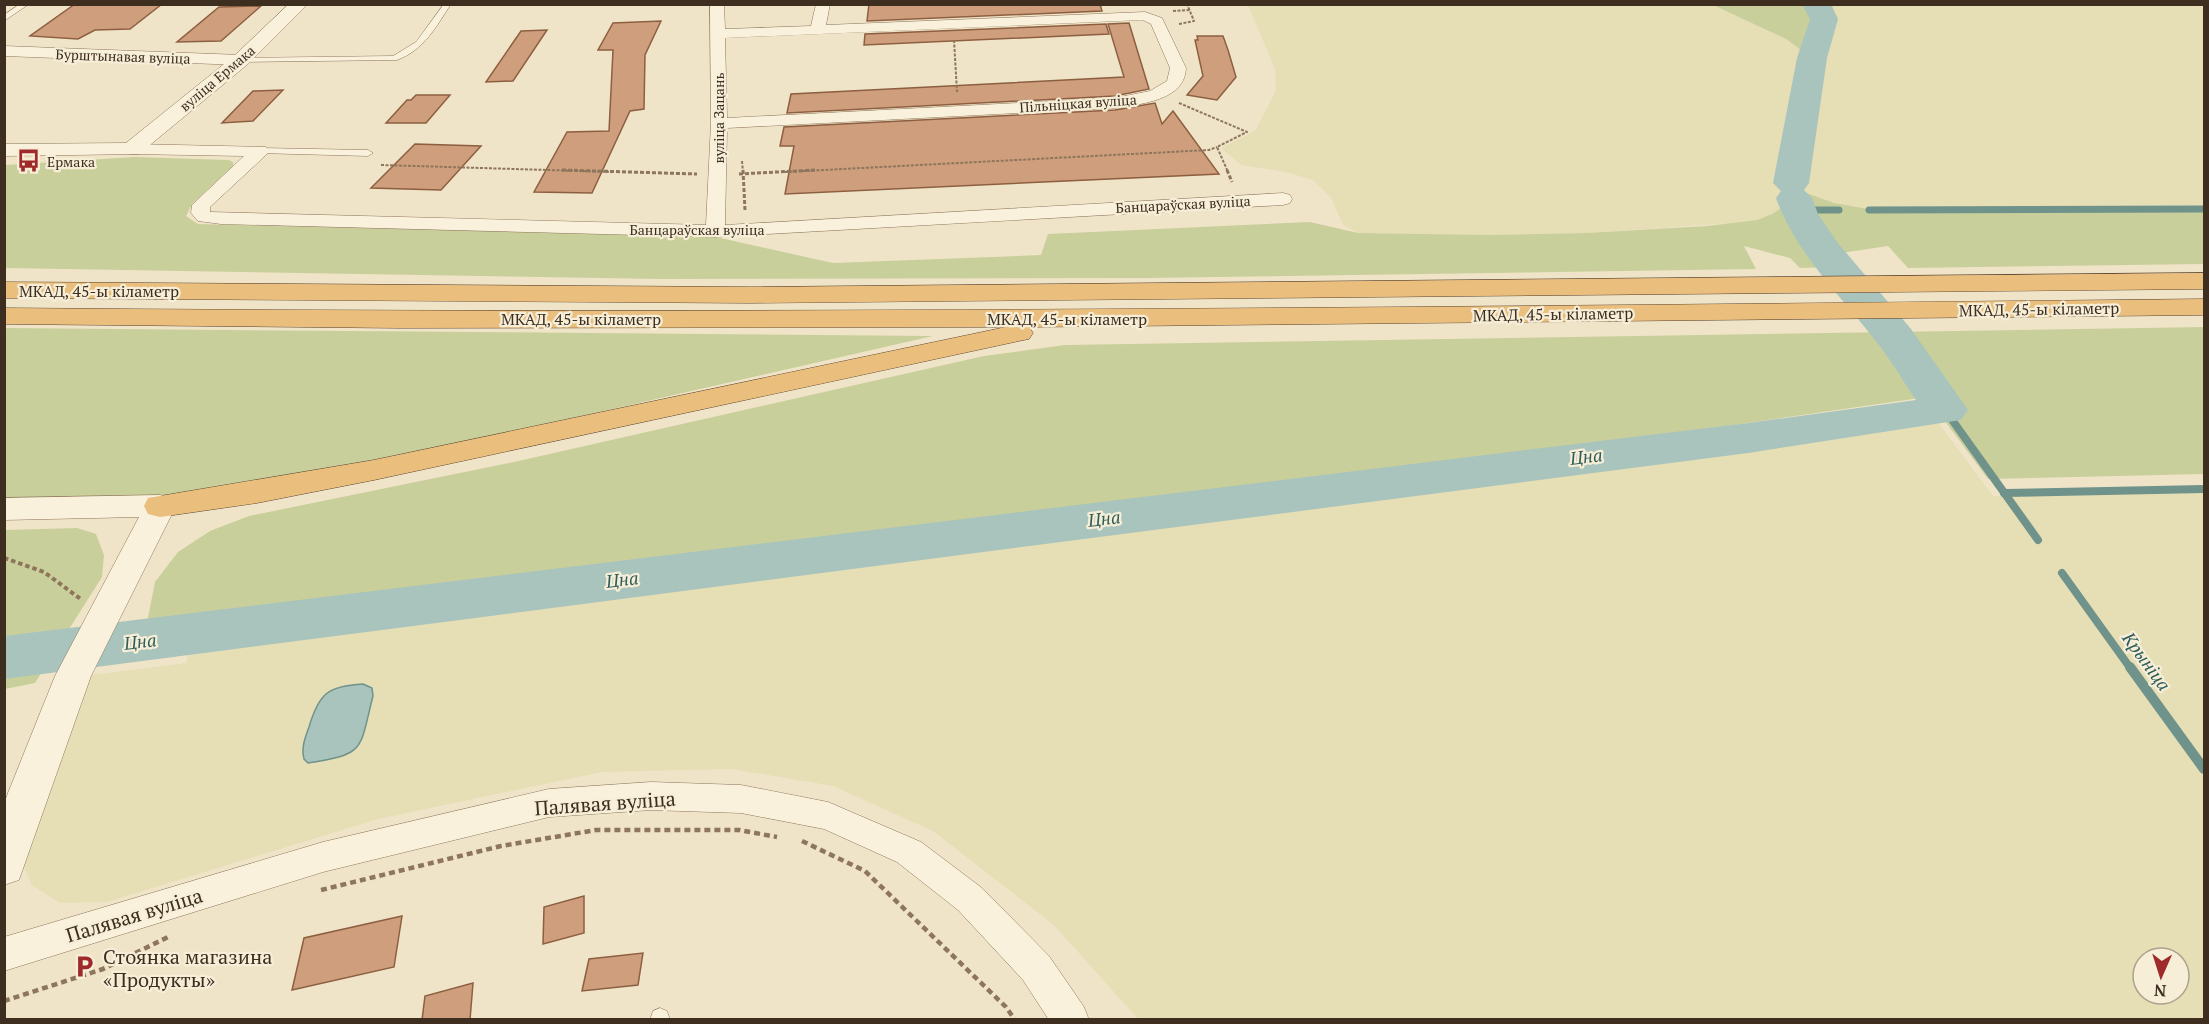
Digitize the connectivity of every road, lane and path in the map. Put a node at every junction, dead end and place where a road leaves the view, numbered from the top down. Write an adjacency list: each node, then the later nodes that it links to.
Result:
1 (26, 4): 8 (lane)
2 (300, 4): 13 (street, вуліца Ермака)
3 (448, 4): 13 (lane)
4 (717, 4): 11 (street, вуліца Зацань)
5 (823, 4): 10 (street)
6 (1190, 10): 7 (path)
7 (1164, 11)
8 (4, 19)
9 (953, 23): 10 (street, Пільніцкая вуліца); 14 (street, Пільніцкая вуліца); 15 (path)
10 (818, 29): 11 (street, Пільніцкая вуліца)
11 (717, 34): 16 (street, вуліца Зацань)
12 (4, 51): 13 (street, Бурштынавая вуліца)
13 (241, 60): 18 (street, вуліца Ермака)
14 (1158, 94): 15 (street, Пільніцкая вуліца); 17 (path)
15 (958, 111): 16 (street, Пільніцкая вуліца)
16 (719, 123): 23 (street, вуліца Зацань)
17 (1217, 147): 23 (path); 24 (path)
18 (131, 149): 19 (street); 20 (street)
19 (4, 150)
20 (260, 151): 21 (lane); 26 (street, Банцараўская вуліца)
21 (368, 153)
22 (370, 165): 23 (path)
23 (711, 175): 26 (street, вуліца Зацань)
24 (1236, 191)
25 (1283, 199): 26 (street, Банцараўская вуліца)
26 (716, 231)
27 (2205, 281): 28 (highway, МКАД, 45-ы кіламетр)
28 (4, 290)
29 (2205, 307): 31 (highway, МКАД, 45-ы кіламетр)
30 (4, 316): 31 (highway, МКАД, 45-ы кіламетр)
31 (1134, 319): 32 (highway)
32 (160, 506): 33 (street); 35 (street)
33 (4, 509)
34 (4, 558): 35 (path)
35 (106, 614): 36 (street)
36 (16, 795): 39 (street)
37 (782, 838): 40 (path)
38 (793, 840): 44 (path)
39 (4, 867)
40 (309, 893)
41 (176, 933): 43 (path)
42 (4, 954): 45 (street, Палявая вуліца)
43 (4, 1001)
44 (1015, 1020)
45 (1071, 1020)

